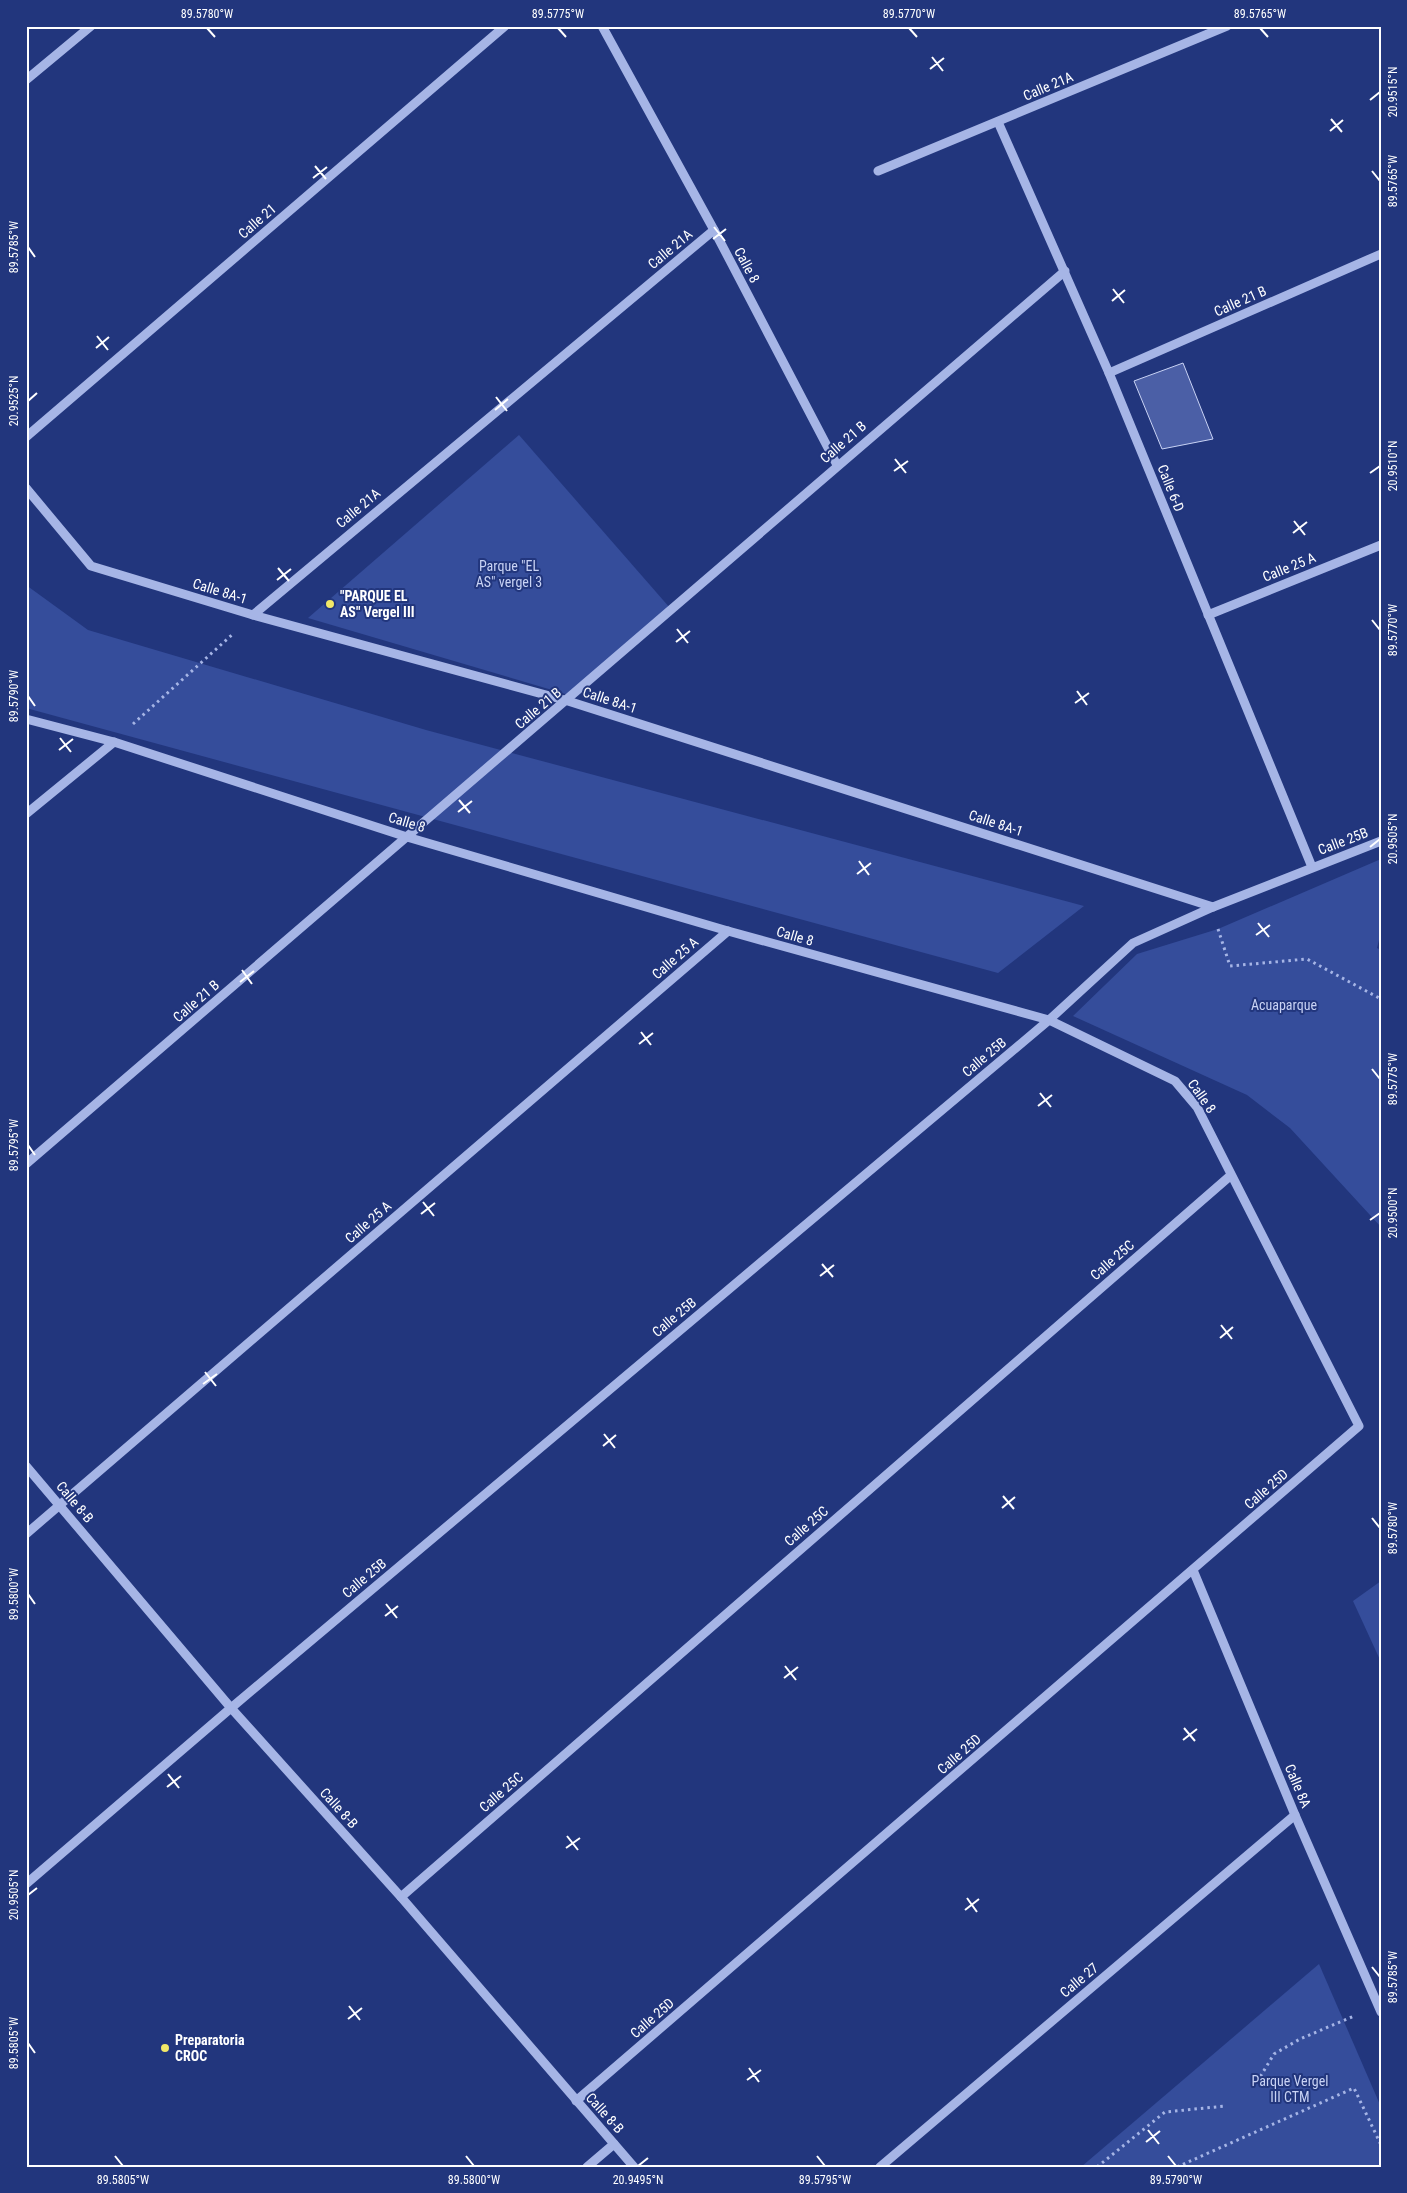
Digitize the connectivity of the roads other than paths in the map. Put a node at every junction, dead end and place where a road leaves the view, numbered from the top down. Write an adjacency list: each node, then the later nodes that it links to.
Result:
1 (91, 26): 5 (street)
2 (505, 26): 12 (street, Calle 21)
3 (602, 26): 8 (street, Calle 8)
4 (1227, 26): 6 (street, Calle 21A)
5 (26, 80)
6 (998, 122): 7 (street, Calle 21A); 10 (street, Calle 6-D)
7 (878, 171)
8 (714, 230): 13 (street, Calle 8); 16 (street, Calle 21A)
9 (1381, 254): 11 (street, Calle 21 B)
10 (1065, 271): 11 (street, Calle 6-D); 13 (street, Calle 21 B)
11 (1109, 373): 17 (street, Calle 6-D)
12 (26, 437)
13 (837, 465): 18 (street, Calle 21 B)
14 (26, 488): 16 (street, Calle 8A-1)
15 (1381, 545): 17 (street, Calle 25 A)
16 (253, 615): 18 (street, Calle 8A-1)
17 (1208, 615): 24 (street, Calle 6-D)
18 (568, 701): 22 (street, Calle 21 B); 25 (street, Calle 8A-1)
19 (26, 719): 20 (street, Calle 8)
20 (114, 742): 21 (street); 22 (street, Calle 8)
21 (26, 814)
22 (408, 837): 26 (street, Calle 8); 28 (street, Calle 21 B)
23 (1381, 841): 24 (street, Calle 25B)
24 (1312, 867): 25 (street, Calle 25B)
25 (1214, 907): 27 (street, Calle 25B)
26 (728, 931): 27 (street, Calle 8); 32 (street, Calle 25 A)
27 (1049, 1020): 29 (street, Calle 8); 35 (street, Calle 25B)
28 (26, 1164)
29 (1230, 1176): 30 (street, Calle 8); 38 (street, Calle 25C)
30 (1359, 1426): 34 (street, Calle 25D)
31 (26, 1466): 32 (street, Calle 8-B)
32 (60, 1506): 33 (street, Calle 25 A); 35 (street, Calle 8-B)
33 (26, 1534)
34 (1193, 1570): 36 (street, Calle 8A); 40 (street, Calle 25D)
35 (231, 1708): 37 (street, Calle 25B); 38 (street, Calle 8-B)
36 (1295, 1815): 39 (street, Calle 8A); 44 (street, Calle 27)
37 (26, 1884)
38 (401, 1897): 40 (street, Calle 8-B)
39 (1381, 2012)
40 (576, 2101): 41 (street, Calle 8-B)
41 (614, 2144): 42 (street); 43 (street, Calle 8-B)
42 (587, 2167)
43 (634, 2167)
44 (880, 2167)

